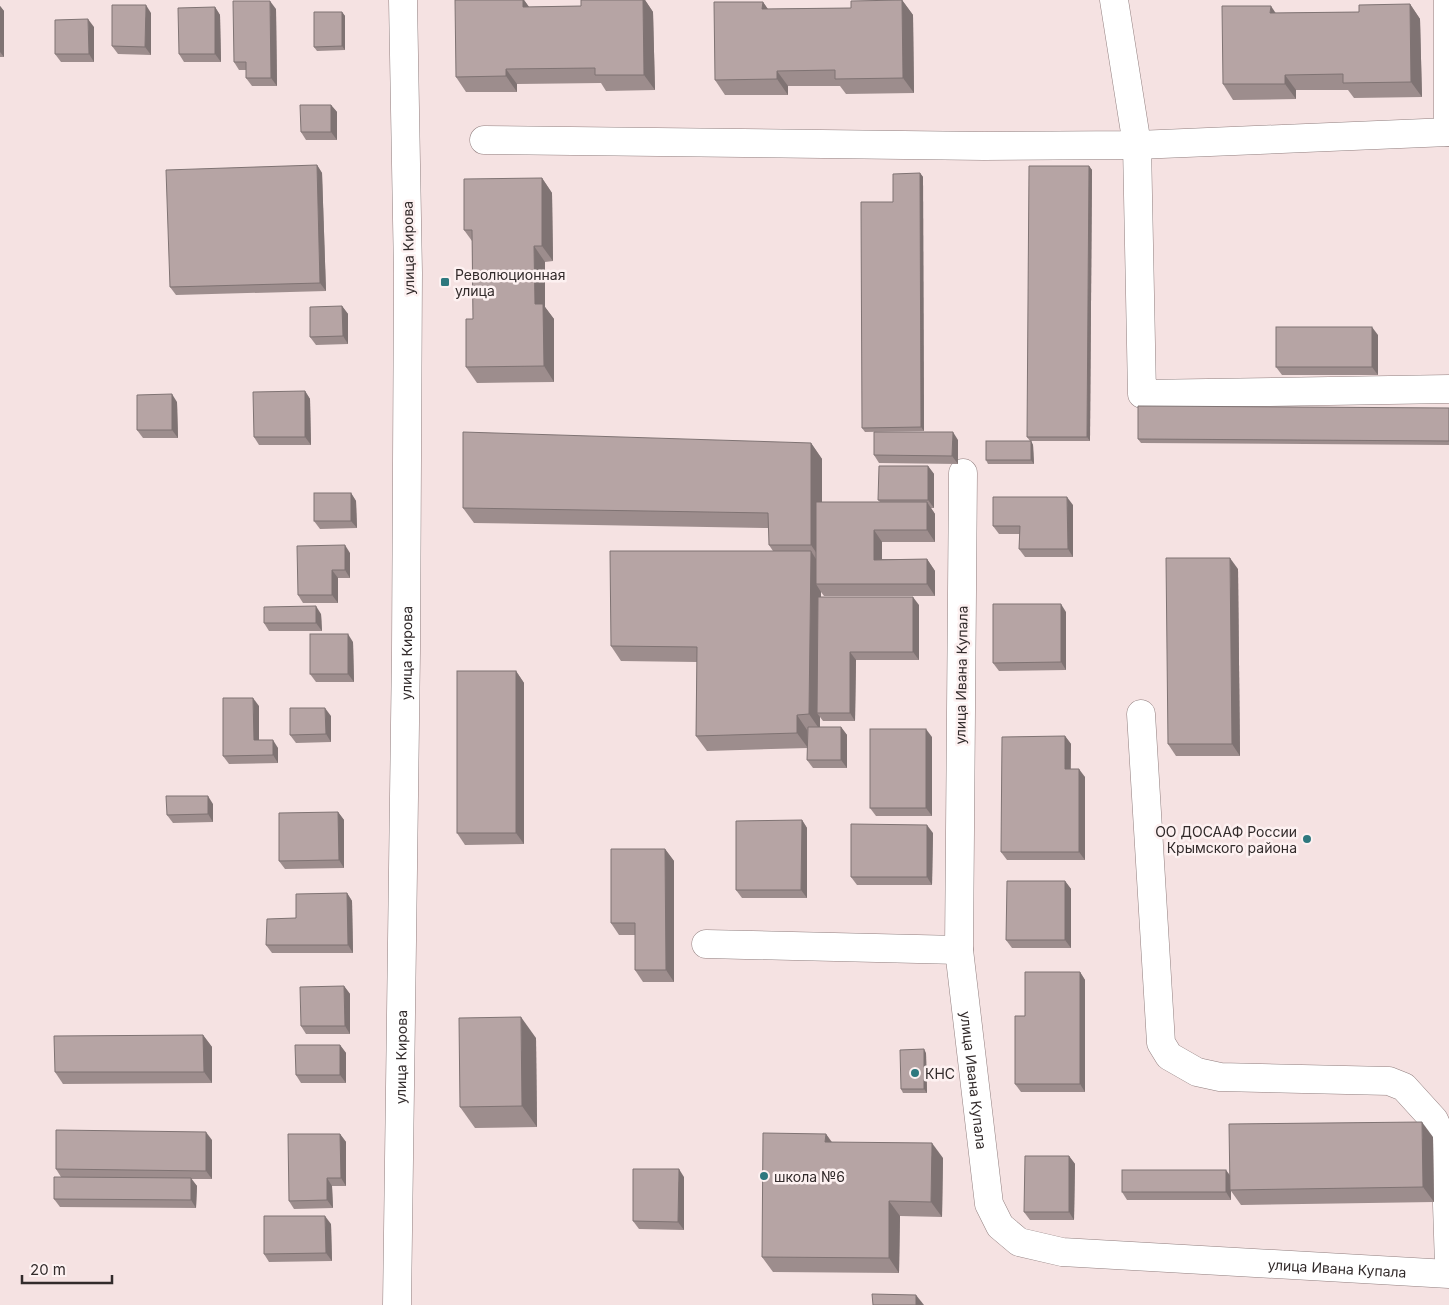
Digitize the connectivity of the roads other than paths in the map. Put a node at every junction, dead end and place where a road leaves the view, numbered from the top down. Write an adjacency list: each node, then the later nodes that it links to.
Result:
1 (403, 0): 14 (main road, улица Кирова)
2 (1114, 0): 6 (main road)
3 (1448, 0): 4 (main road)
4 (1448, 132): 6 (main road)
5 (484, 140): 6 (main road)
6 (1137, 145): 7 (main road)
7 (1449, 389)
8 (963, 473): 11 (main road, улица Ивана Купала)
9 (1141, 714): 12 (main road)
10 (706, 944): 11 (main road)
11 (959, 950): 13 (main road, улица Ивана Купала)
12 (1449, 1265)
13 (1449, 1274)
14 (396, 1305)

